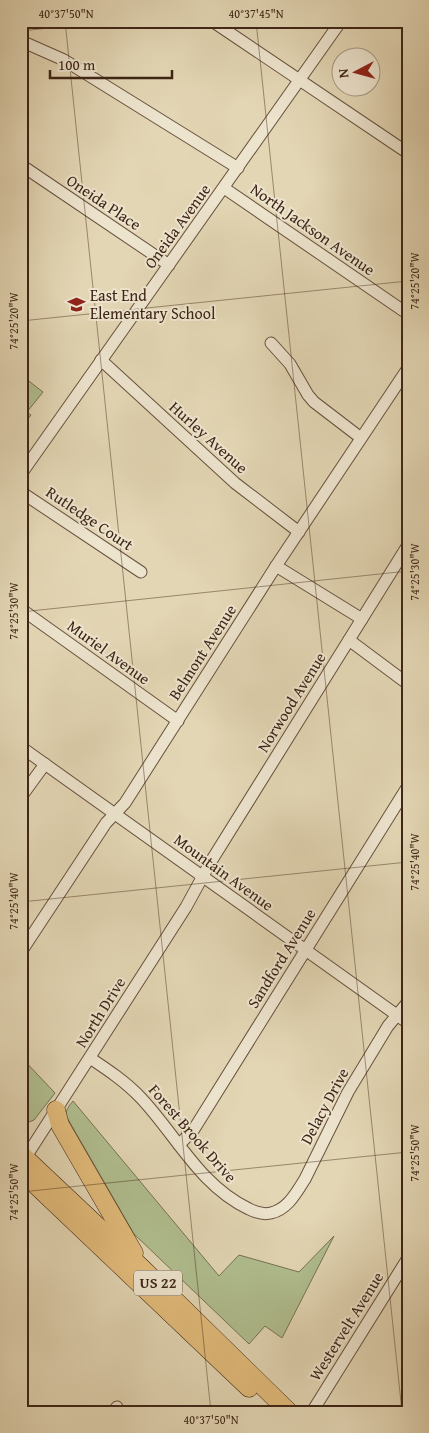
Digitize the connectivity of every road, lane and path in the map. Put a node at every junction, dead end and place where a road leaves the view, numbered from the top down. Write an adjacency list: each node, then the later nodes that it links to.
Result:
1 (212, 21): 4 (street)
2 (341, 21): 4 (street, Oneida Avenue)
3 (21, 40): 7 (street, North Jackson Avenue)
4 (298, 80): 5 (street); 7 (street, Oneida Avenue)
5 (408, 154)
6 (21, 165): 9 (street, Oneida Place)
7 (238, 168): 8 (street, Oneida Avenue)
8 (224, 188): 9 (street, Oneida Avenue); 10 (street, North Jackson Avenue)
9 (169, 266): 12 (street, Oneida Avenue)
10 (408, 314)
11 (271, 342): 14 (street)
12 (101, 360): 15 (street, Oneida Avenue); 17 (street, Hurley Avenue)
13 (408, 368): 14 (street, Belmont Avenue)
14 (361, 438): 17 (street, Belmont Avenue)
15 (21, 474)
16 (21, 492): 20 (street, Rutledge Court)
17 (299, 532): 19 (street, Belmont Avenue)
18 (408, 546): 22 (street, Norwood Avenue)
19 (276, 566): 22 (street); 25 (street, Belmont Avenue)
20 (141, 572)
21 (21, 609): 25 (street, Muriel Avenue)
22 (362, 619): 23 (street, Norwood Avenue)
23 (349, 640): 24 (street); 31 (street, Norwood Avenue)
24 (408, 684)
25 (178, 721): 30 (street, Belmont Avenue)
26 (21, 747): 27 (street, Mountain Avenue)
27 (45, 764): 29 (street); 30 (street, Mountain Avenue)
28 (408, 786): 32 (street, Sandford Avenue)
29 (21, 797)
30 (115, 813): 31 (street, Mountain Avenue); 33 (street, Belmont Avenue)
31 (203, 877): 32 (street, Mountain Avenue); 37 (street, North Drive)
32 (306, 950): 35 (street, Mountain Avenue); 39 (street, Sandford Avenue)
33 (21, 952)
34 (408, 1002): 35 (street, Delacy Drive)
35 (397, 1016): 36 (street, Mountain Avenue); 41 (street, Delacy Drive)
36 (408, 1023)
37 (90, 1058): 38 (street, North Drive); 39 (street, Forest Brook Drive)
38 (56, 1110): 40 (street, North Drive); 43 (highway)
39 (180, 1145): 41 (street, Forest Brook Drive)
40 (22, 1162): 43 (highway, US 22); 44 (highway, US 22)
41 (278, 1210)
42 (408, 1258): 46 (street, Westervelt Avenue)
43 (143, 1268): 45 (highway, US 22)
44 (273, 1412)
45 (289, 1412)
46 (312, 1412)

